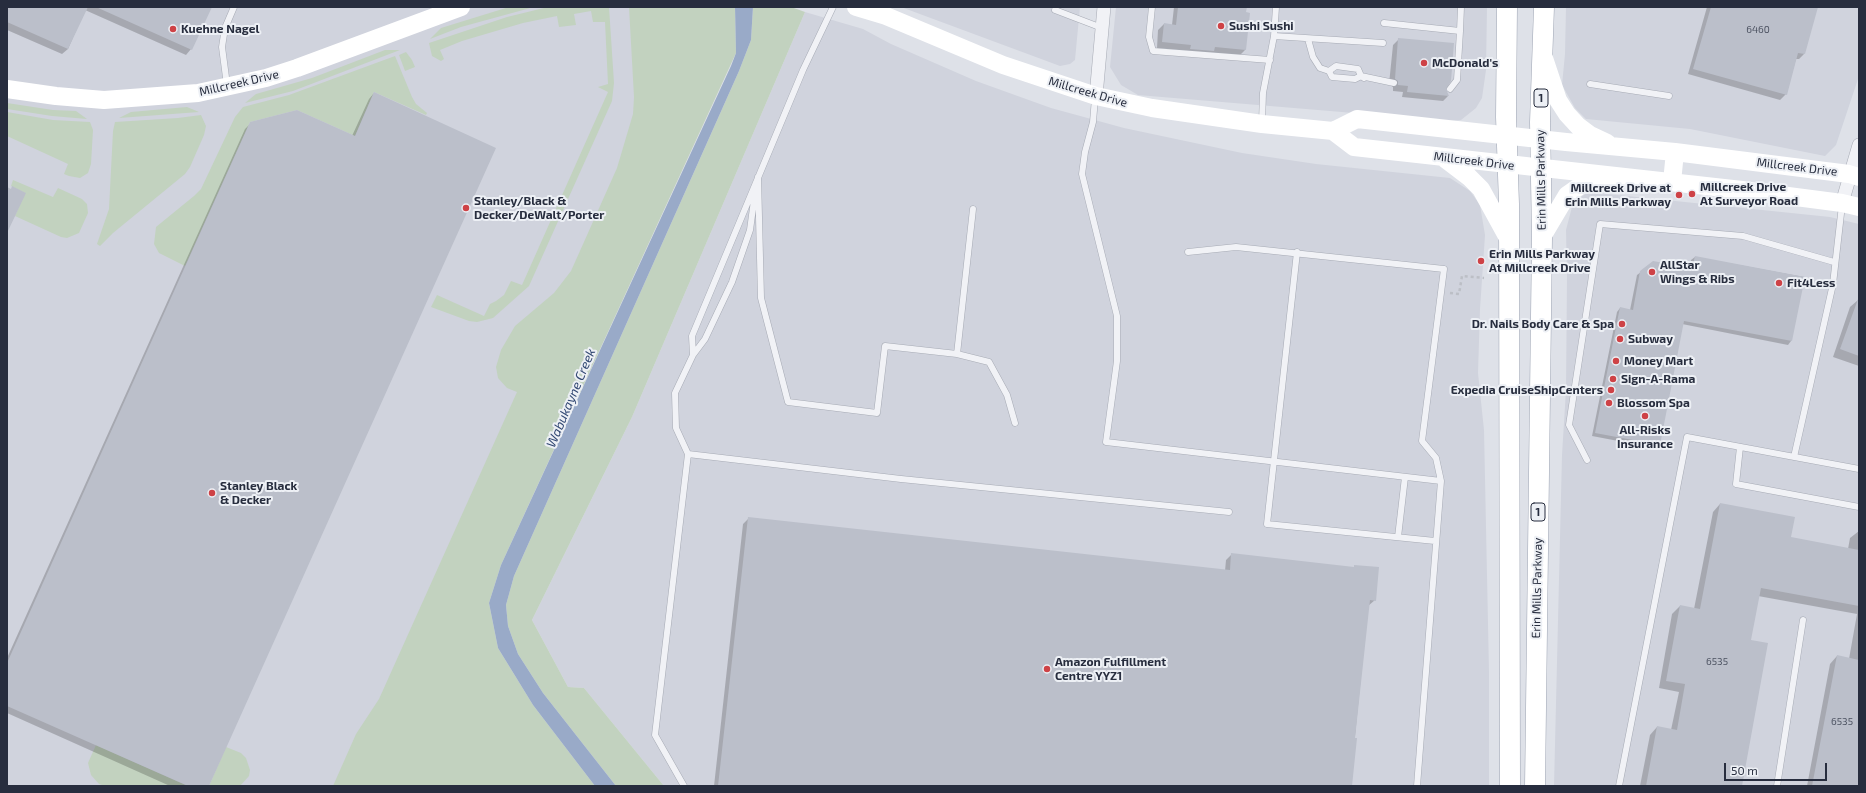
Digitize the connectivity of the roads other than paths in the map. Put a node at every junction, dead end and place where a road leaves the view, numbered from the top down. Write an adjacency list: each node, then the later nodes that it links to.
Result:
1 (234, 7): 24 (lane)
2 (461, 7): 24 (street, Millcreek Drive)
3 (833, 7): 40 (lane)
4 (856, 7): 27 (street, Millcreek Drive)
5 (1056, 7): 13 (lane)
6 (1104, 7): 13 (street)
7 (1152, 7): 19 (lane)
8 (1276, 7): 15 (lane)
9 (1461, 7): 14 (lane)
10 (1507, 7): 31 (main road)
11 (1544, 7): 18 (main road, Erin Mills Parkway / 1)
12 (1384, 23): 14 (lane)
13 (1102, 28): 27 (street)
14 (1460, 31): 26 (lane)
15 (1274, 36): 16 (lane); 19 (lane)
16 (1308, 39): 17 (lane); 20 (lane)
17 (1383, 43)
18 (1543, 57): 32 (main road, Erin Mills Parkway / 1); 34 (street)
19 (1270, 60): 29 (lane)
20 (1329, 71): 21 (lane); 21 (lane)
21 (1361, 76): 22 (lane)
22 (1394, 83)
23 (1590, 84): 28 (lane)
24 (228, 87): 25 (street, Millcreek Drive)
25 (7, 89)
26 (1450, 89)
27 (1096, 96): 29 (street, Millcreek Drive); 57 (lane)
28 (1669, 96)
29 (1262, 124): 30 (street, Millcreek Drive)
30 (1333, 131): 31 (street, Millcreek Drive); 36 (street, Millcreek Drive)
31 (1506, 136): 32 (street, Millcreek Drive); 37 (main road)
32 (1540, 139): 34 (street, Millcreek Drive); 38 (main road, Erin Mills Parkway / 1)
33 (1859, 145): 39 (street)
34 (1616, 147): 35 (street, Millcreek Drive)
35 (1675, 152): 39 (street, Millcreek Drive); 42 (street)
36 (1443, 157): 37 (street, Millcreek Drive); 46 (street)
37 (1507, 165): 38 (street, Millcreek Drive); 46 (main road)
38 (1540, 169): 41 (street, Millcreek Drive); 45 (main road, Erin Mills Parkway / 1)
39 (1854, 175): 43 (street)
40 (758, 177): 50 (lane); 51 (lane); 51 (lane)
41 (1617, 177): 42 (street, Millcreek Drive); 45 (street)
42 (1672, 182): 43 (street, Millcreek Drive)
43 (1851, 205): 49 (lane)
44 (973, 209): 50 (lane)
45 (1542, 237): 69 (main road, Erin Mills Parkway / 1)
46 (1509, 240): 68 (main road)
47 (1188, 252): 48 (lane)
48 (1297, 252): 57 (lane); 60 (lane)
49 (1834, 262): 55 (lane); 56 (lane)
50 (956, 354): 52 (lane)
51 (693, 355): 54 (lane)
52 (1015, 423)
53 (1740, 447): 55 (lane); 61 (lane); 70 (lane)
54 (688, 454): 62 (lane); 66 (lane)
55 (1794, 457): 58 (lane)
56 (1587, 460)
57 (1273, 461): 59 (lane); 63 (lane)
58 (1859, 469)
59 (1405, 477): 60 (lane); 63 (lane)
60 (1441, 481): 64 (lane)
61 (1859, 507)
62 (1229, 512)
63 (1398, 537): 64 (lane)
64 (1434, 541): 67 (lane)
65 (1803, 620): 71 (lane)
66 (684, 786)
67 (1416, 786)
68 (1510, 786)
69 (1535, 786)
70 (1619, 786)
71 (1777, 786)

